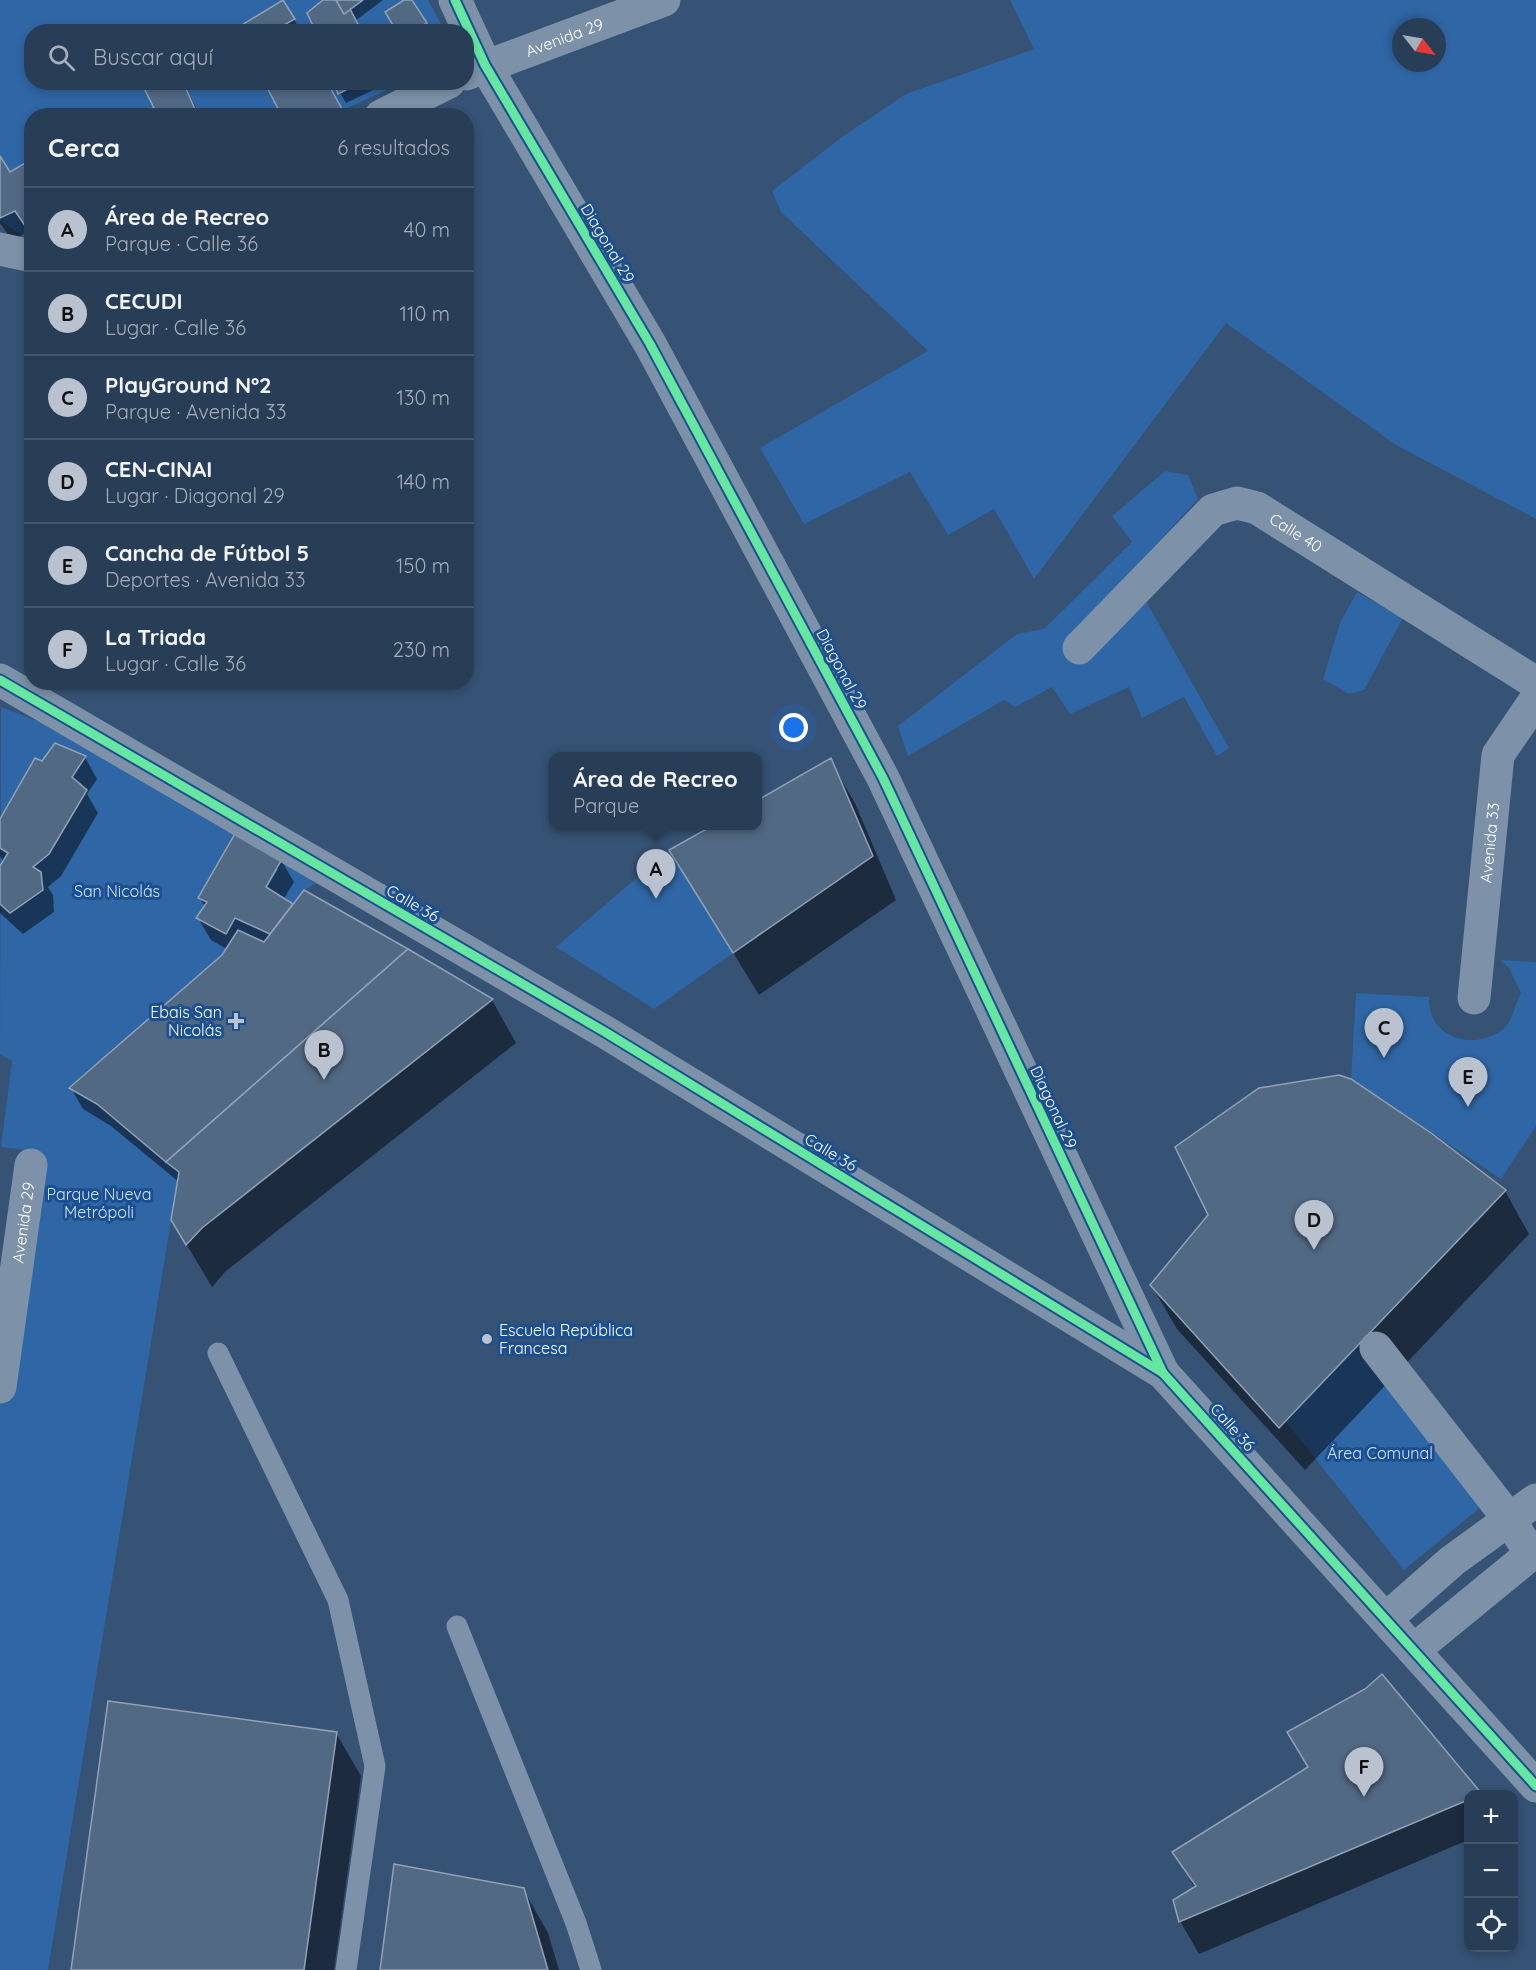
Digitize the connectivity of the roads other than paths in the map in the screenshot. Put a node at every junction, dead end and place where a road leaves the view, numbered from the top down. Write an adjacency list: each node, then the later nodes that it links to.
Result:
1 (455, 0): 3 (street, Diagonal 29)
2 (664, 0): 4 (street, Avenida 29)
3 (462, 24)
4 (476, 70): 18 (street, Diagonal 29)
5 (433, 90): 6 (street)
6 (397, 108)
7 (0, 249): 8 (street)
8 (24, 254)
9 (1079, 648): 11 (street, Calle 40)
10 (0, 680): 18 (street, Calle 36)
11 (1536, 683)
12 (1536, 699): 13 (street, Avenida 33)
13 (1474, 998)
14 (31, 1165): 15 (street, Avenida 29)
15 (11, 1220): 19 (street, Avenida 29)
16 (1376, 1348): 21 (street)
17 (218, 1353): 27 (lane)
18 (1163, 1373): 23 (street, Calle 36)
19 (0, 1387)
20 (1536, 1500): 21 (street)
21 (1509, 1519): 22 (street); 23 (street)
22 (1534, 1552): 25 (street)
23 (1386, 1619): 25 (street, Calle 36)
24 (457, 1626): 28 (lane)
25 (1413, 1650): 26 (street, Calle 36)
26 (1536, 1786)
27 (346, 1970)
28 (591, 1970)

